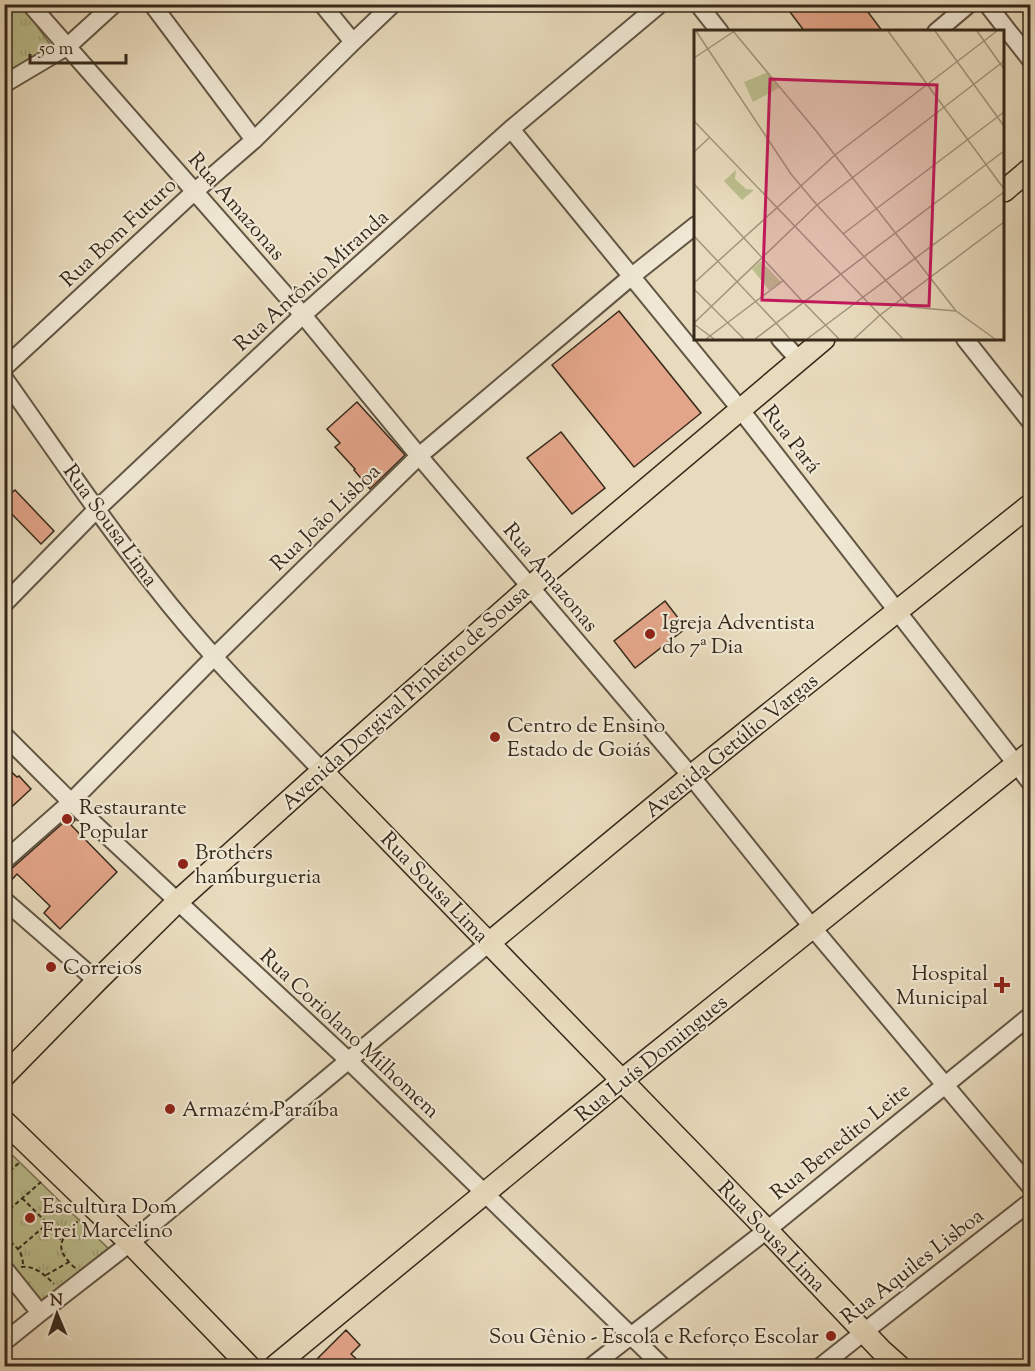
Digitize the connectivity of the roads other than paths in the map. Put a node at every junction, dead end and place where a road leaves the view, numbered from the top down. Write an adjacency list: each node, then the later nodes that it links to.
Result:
1 (30, 4): 13 (street, Rua Amazonas)
2 (114, 4): 13 (street)
3 (152, 4): 17 (street)
4 (322, 4): 12 (street)
5 (393, 4): 12 (street, Rua Bom Futuro)
6 (660, 4): 16 (street, Rua Antônio Miranda)
7 (698, 4): 10 (street)
8 (969, 4): 11 (street)
9 (987, 4): 14 (street)
10 (718, 30)
11 (938, 30)
12 (353, 42): 17 (street, Rua Bom Futuro)
13 (68, 46): 15 (street); 20 (street, Rua Amazonas)
14 (1030, 58)
15 (4, 84)
16 (511, 129): 22 (street, Rua Pará); 23 (street, Rua Antônio Miranda)
17 (254, 140): 20 (street, Rua Bom Futuro)
18 (1030, 169): 19 (main road)
19 (1005, 190)
20 (194, 192): 23 (street, Rua Amazonas); 29 (street, Rua Bom Futuro)
21 (694, 227): 22 (street, Rua João Lisboa)
22 (632, 276): 24 (street, Rua Pará); 33 (street, Rua João Lisboa)
23 (303, 315): 33 (street, Rua Amazonas); 35 (street, Rua Antônio Miranda)
24 (691, 339): 31 (street, Rua Pará)
25 (781, 340): 28 (street)
26 (823, 340): 28 (main road, Avenida Dorgival Pinheiro de Sousa)
27 (966, 340): 32 (street)
28 (799, 360): 31 (main road, Avenida Dorgival Pinheiro de Sousa)
29 (4, 368)
30 (4, 378): 35 (street, Rua Sousa Lima)
31 (740, 409): 36 (main road, Avenida Dorgival Pinheiro de Sousa); 38 (street, Rua Pará)
32 (1030, 421)
33 (419, 456): 36 (street, Rua Amazonas); 39 (street, Rua João Lisboa)
34 (1030, 505): 38 (main road, Avenida Getúlio Vargas)
35 (97, 509): 37 (street, Rua Antônio Miranda); 39 (street, Rua Sousa Lima)
36 (530, 586): 42 (main road, Avenida Dorgival Pinheiro de Sousa); 43 (street, Rua Amazonas)
37 (4, 604)
38 (897, 612): 41 (street, Rua Pará); 43 (main road, Avenida Getúlio Vargas)
39 (214, 657): 42 (street, Rua Sousa Lima); 45 (street, Rua João Lisboa)
40 (4, 735): 45 (street, Rua Coriolano Milhomem)
41 (1024, 759): 44 (street, Rua Pará); 49 (main road, Rua Luís Domingues)
42 (322, 771): 48 (main road, Avenida Dorgival Pinheiro de Sousa); 50 (main road, Rua Sousa Lima)
43 (691, 776): 49 (street, Rua Amazonas); 50 (main road, Avenida Getúlio Vargas)
44 (1030, 782)
45 (71, 802): 46 (street, Rua João Lisboa); 48 (street, Rua Coriolano Milhomem)
46 (4, 861)
47 (4, 900): 51 (street)
48 (178, 902): 51 (main road, Avenida Dorgival Pinheiro de Sousa); 53 (street, Rua Coriolano Milhomem)
49 (812, 927): 55 (main road, Rua Luís Domingues); 56 (street, Rua Amazonas)
50 (489, 943): 53 (street); 55 (main road, Rua Sousa Lima)
51 (96, 981): 54 (main road, Avenida Dorgival Pinheiro de Sousa)
52 (1030, 1016): 56 (street, Rua Benedito Leite)
53 (349, 1061): 59 (street, Rua Coriolano Milhomem); 62 (street)
54 (4, 1076)
55 (621, 1081): 59 (main road, Rua Luís Domingues); 61 (main road, Rua Sousa Lima)
56 (945, 1086): 58 (street, Rua Amazonas); 61 (street, Rua Benedito Leite)
57 (4, 1121): 62 (main road)
58 (1030, 1186)
59 (485, 1193): 66 (street, Rua Coriolano Milhomem); 69 (main road, Rua Luís Domingues)
60 (1030, 1202): 65 (street, Rua Aquiles Lisboa)
61 (767, 1230): 65 (main road, Rua Sousa Lima); 66 (street, Rua Benedito Leite)
62 (130, 1243): 64 (street); 68 (main road)
63 (11, 1268): 64 (street)
64 (40, 1312): 67 (street)
65 (864, 1332): 72 (street, Rua Aquiles Lisboa); 73 (main road, Rua Sousa Lima)
66 (630, 1336): 70 (street, Rua Benedito Leite); 71 (street, Rua Coriolano Milhomem)
67 (4, 1342)
68 (249, 1366)
69 (275, 1366)
70 (592, 1366)
71 (662, 1366)
72 (821, 1366)
73 (899, 1366)

